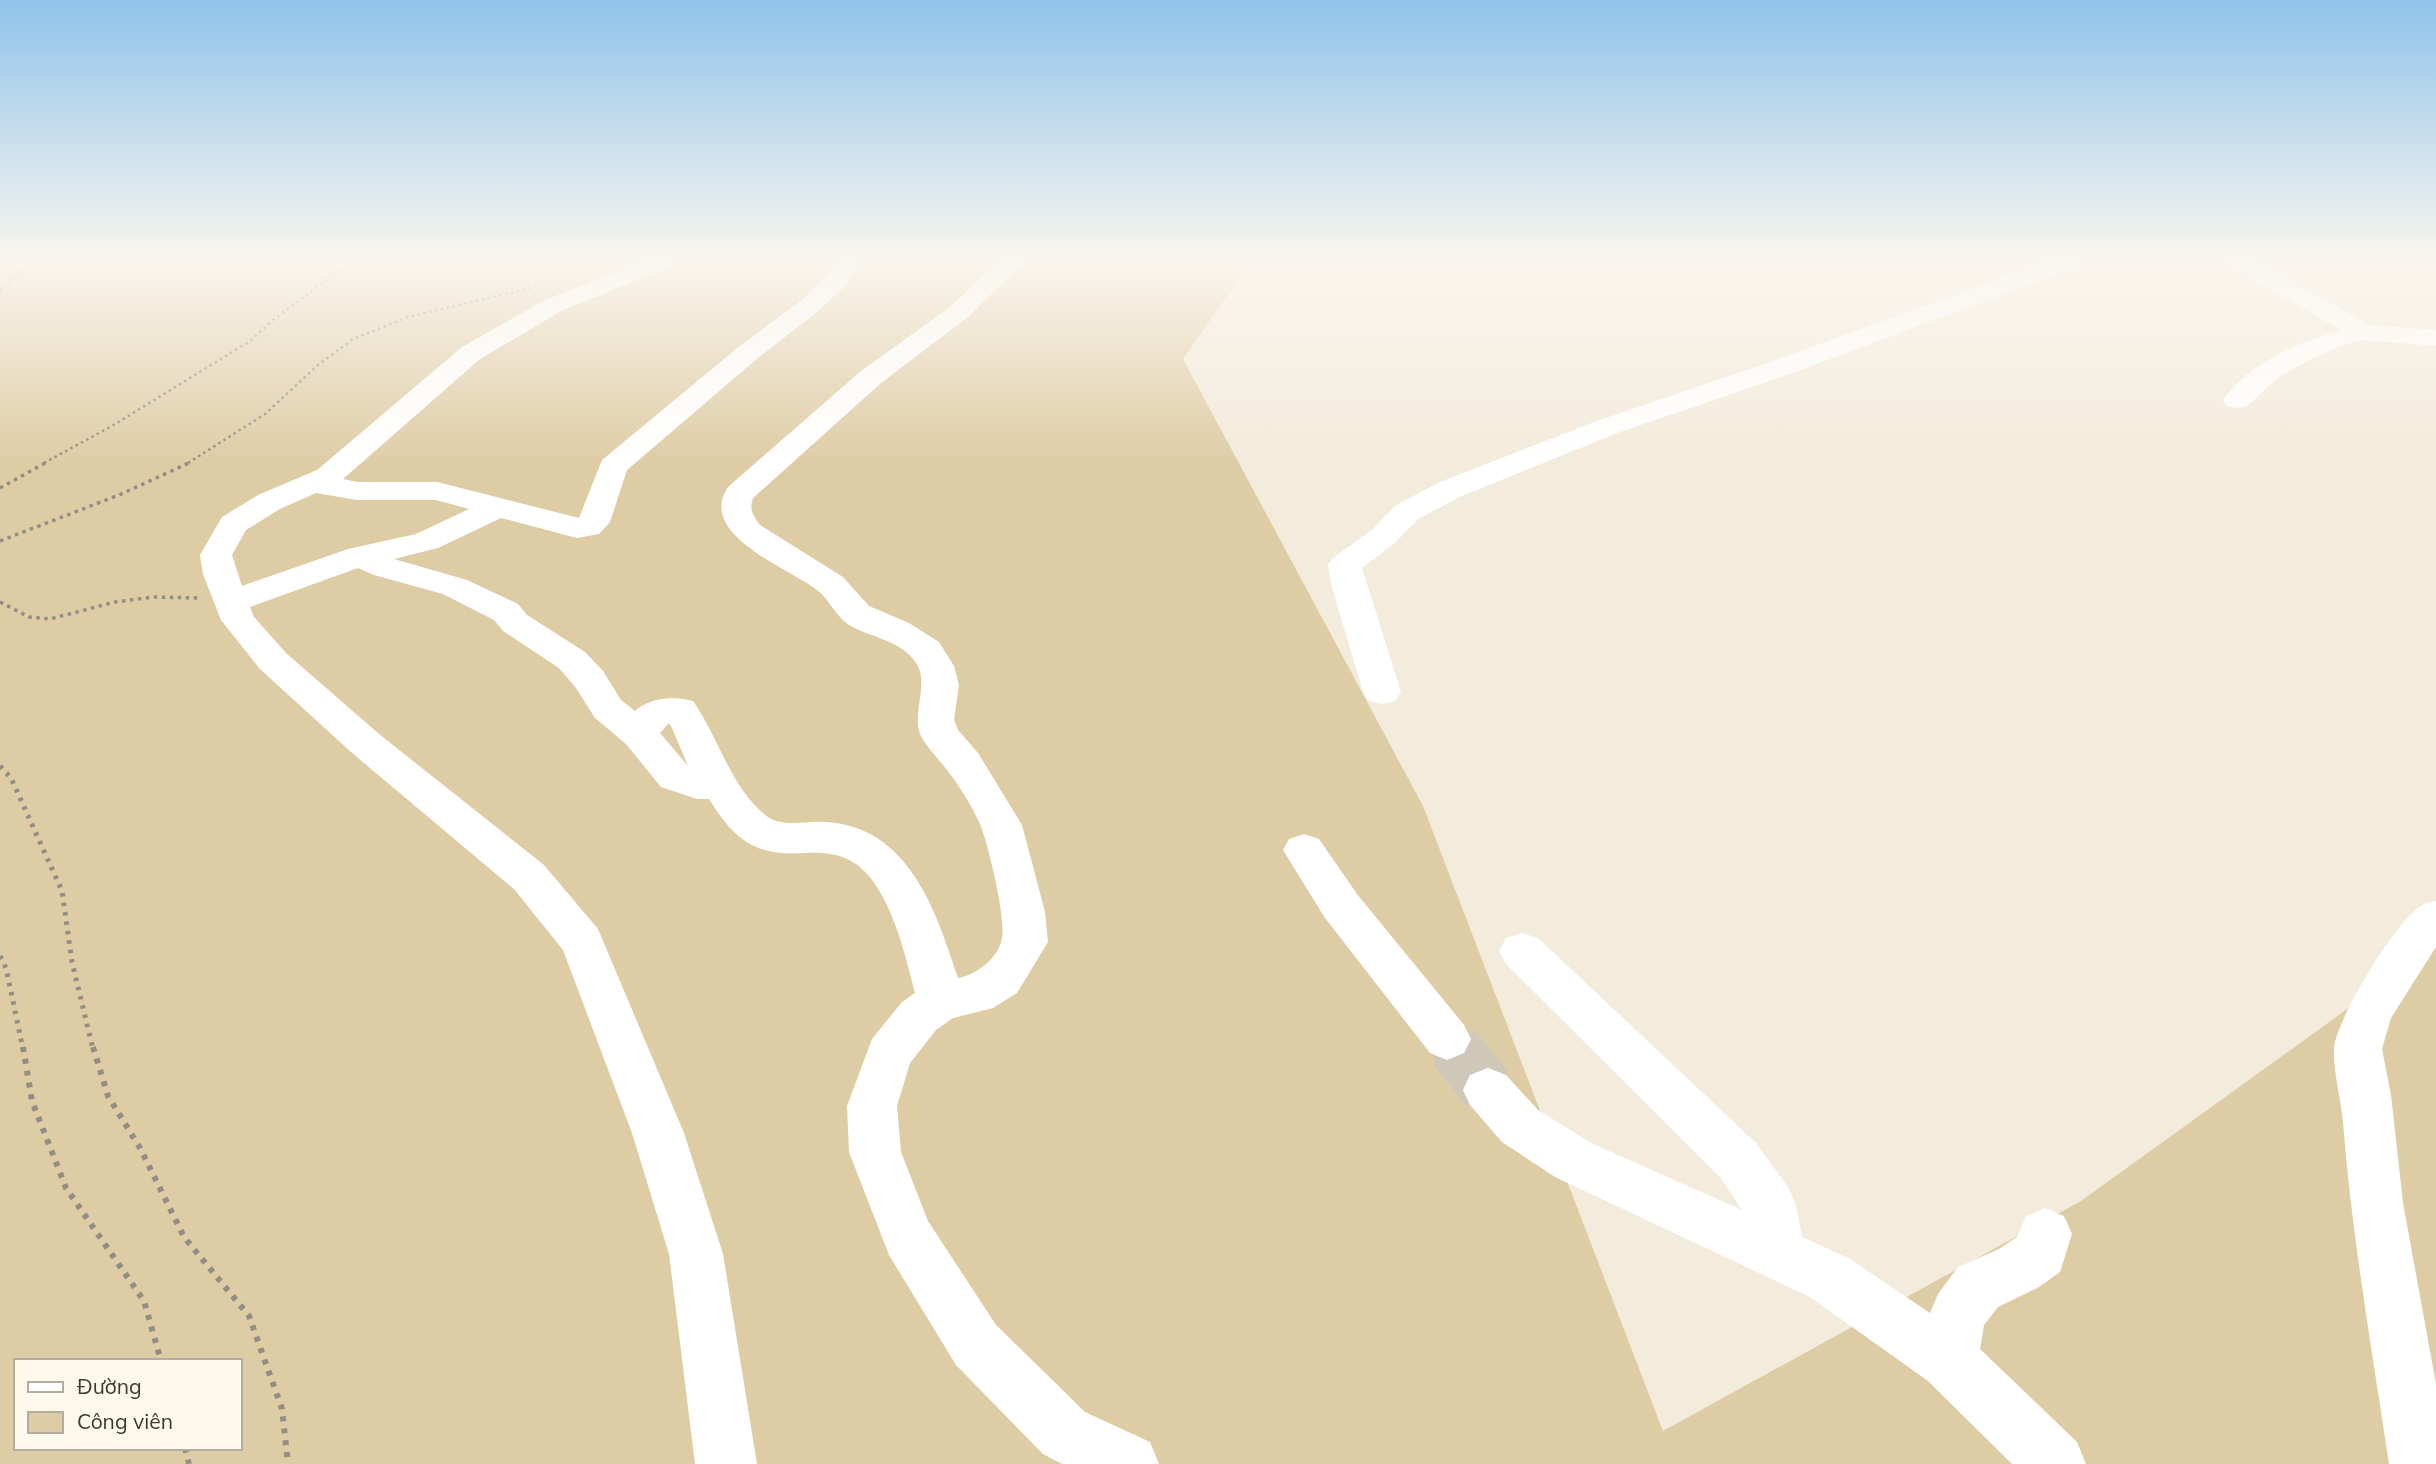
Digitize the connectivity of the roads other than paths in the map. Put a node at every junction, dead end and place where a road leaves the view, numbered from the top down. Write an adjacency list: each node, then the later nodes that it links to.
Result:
1 (515, 327): 9 (street)
2 (782, 327): 10 (street)
3 (938, 327): 17 (street)
4 (1890, 327): 13 (street)
5 (2357, 327): 6 (street)
6 (2364, 331): 7 (street); 8 (street)
7 (2431, 350)
8 (2238, 400)
9 (314, 483): 10 (street); 12 (street)
10 (496, 508): 11 (street)
11 (360, 556): 12 (street); 17 (street)
12 (231, 601): 23 (street)
13 (1382, 692)
14 (1304, 849): 18 (street)
15 (2436, 918): 26 (street)
16 (1522, 951): 21 (street)
17 (941, 1001): 24 (street)
18 (1447, 1039)
19 (1488, 1090): 21 (street)
20 (2045, 1234): 22 (street)
21 (1773, 1253): 22 (street)
22 (1949, 1360): 25 (street)
23 (726, 1464)
24 (1128, 1464)
25 (2055, 1464)
26 (2420, 1464)

